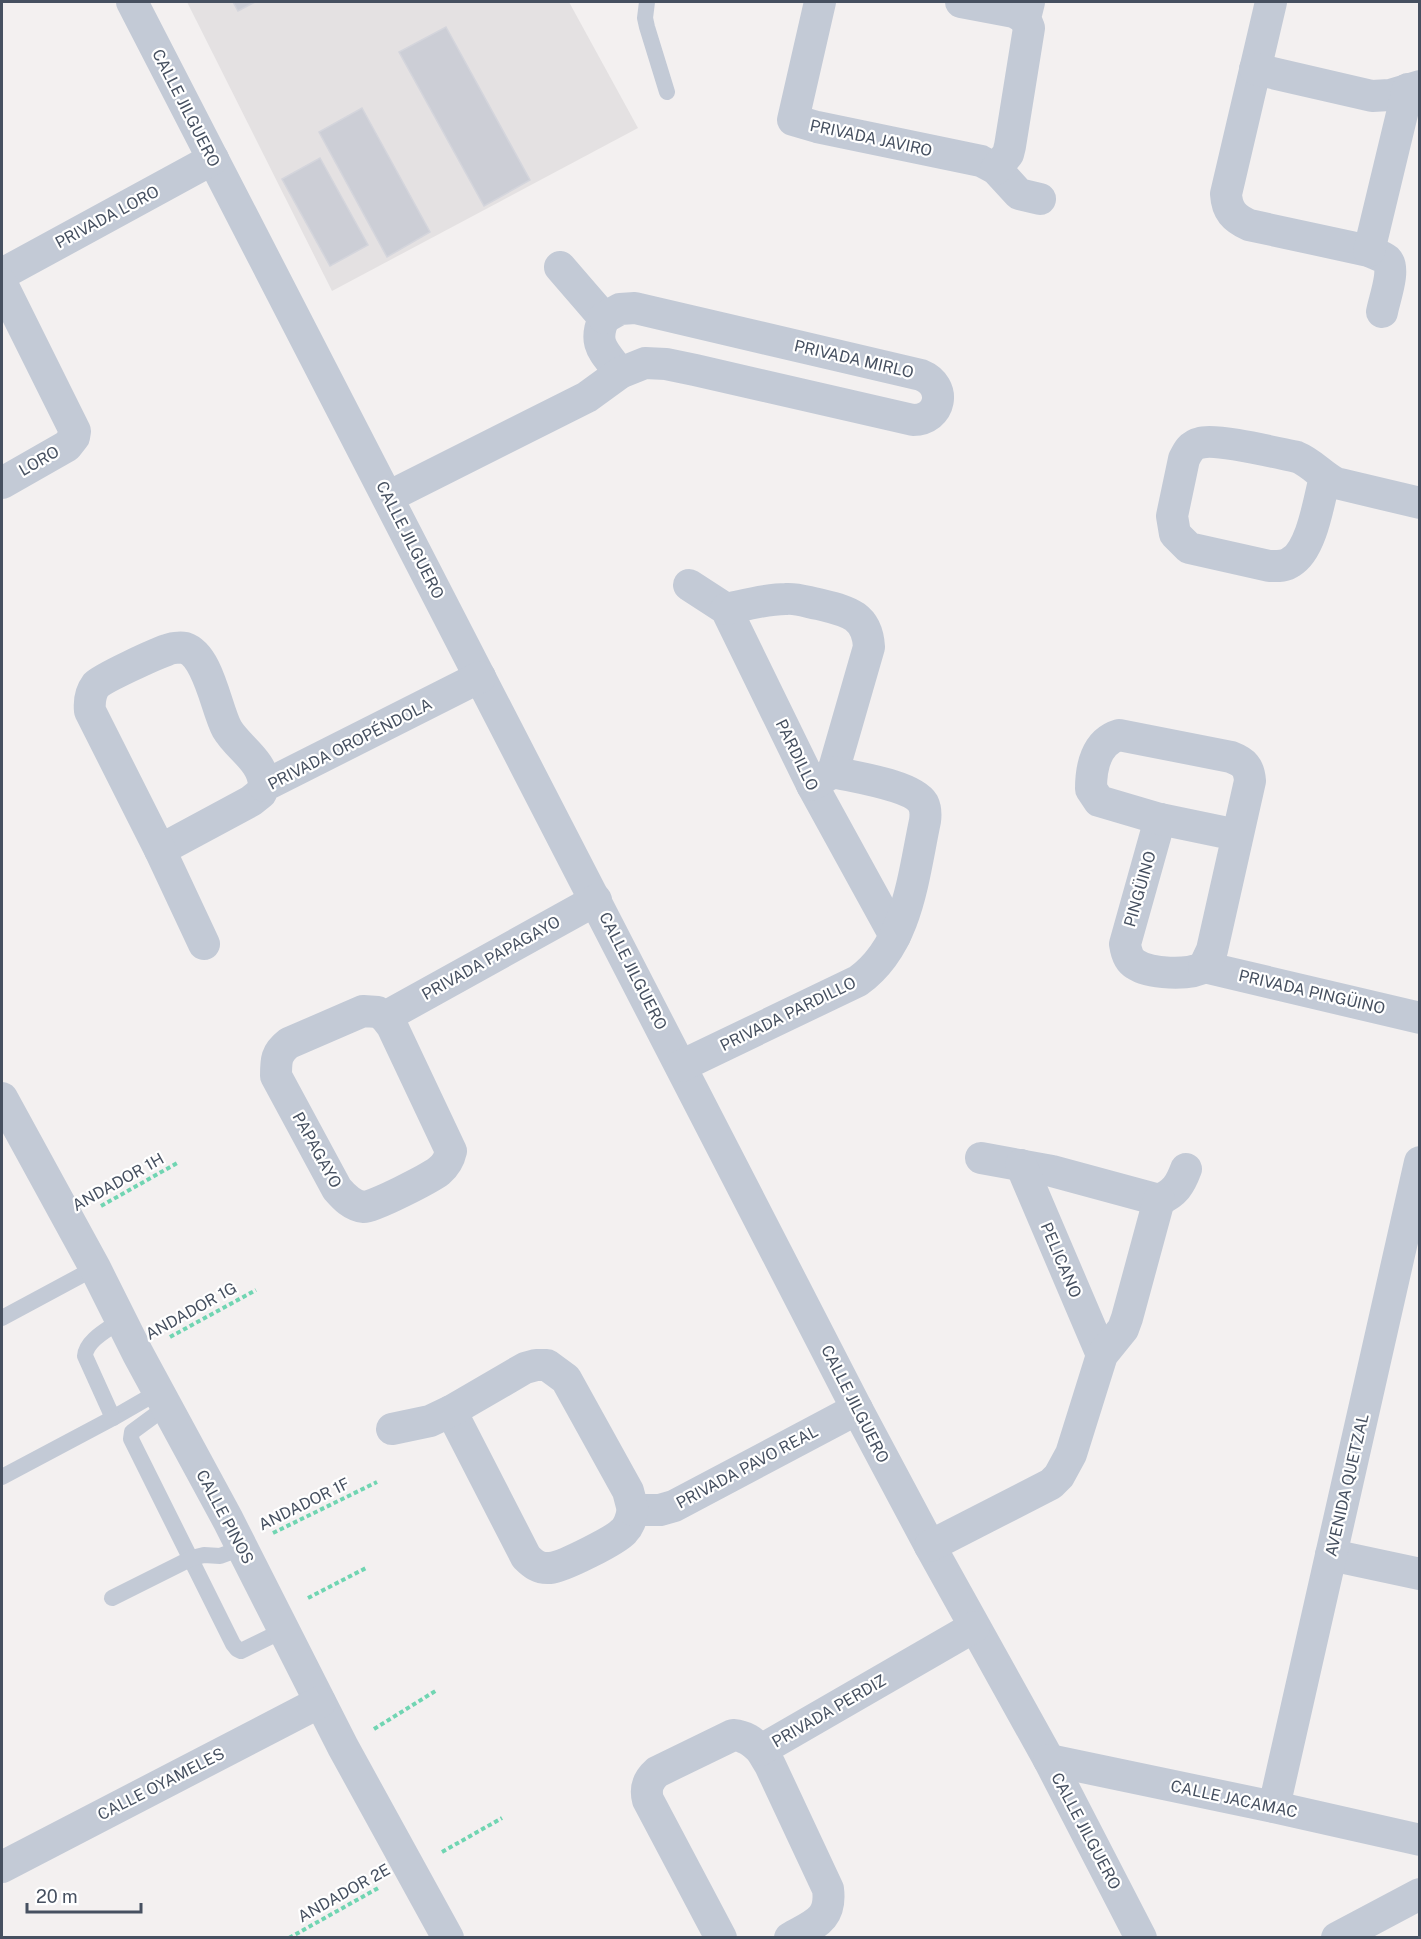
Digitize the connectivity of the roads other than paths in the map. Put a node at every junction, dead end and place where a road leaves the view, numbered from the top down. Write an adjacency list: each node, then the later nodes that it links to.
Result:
1 (132, 2): 10 (street, CALLE JILGUERO)
2 (647, 2): 9 (lane)
3 (820, 2): 11 (street, PRIVADA JAVIRO)
4 (961, 2): 6 (street)
5 (1271, 2): 7 (street)
6 (1027, 10): 11 (street)
7 (1255, 69): 8 (street); 13 (street)
8 (1414, 88): 13 (street)
9 (668, 92)
10 (213, 159): 15 (street, PRIVADA LORO); 22 (street, CALLE JILGUERO)
11 (996, 169): 12 (street, PRIVADA JAVIRO)
12 (1040, 199)
13 (1369, 251): 17 (street)
14 (560, 267): 18 (street)
15 (2, 274)
16 (2, 284): 21 (street, LORO)
17 (1382, 312)
18 (604, 318): 19 (street); 19 (street, PRIVADA MIRLO)
19 (620, 373): 22 (street, PRIVADA MIRLO)
20 (1325, 477): 20 (street); 23 (street)
21 (2, 483)
22 (388, 497): 26 (street, CALLE JILGUERO)
23 (1419, 503)
24 (689, 585): 25 (street)
25 (726, 609): 27 (street, PARDILLO); 27 (street)
26 (480, 677): 28 (street, PRIVADA OROPÉNDOLA); 32 (street, CALLE JILGUERO)
27 (822, 779): 33 (street, PARDILLO); 33 (street, PRIVADA PARDILLO)
28 (264, 786): 31 (street, PRIVADA OROPÉNDOLA); 31 (street)
29 (1160, 819): 30 (street); 30 (street); 35 (street, PINGÜINO)
30 (1237, 835): 36 (street)
31 (160, 850): 34 (street)
32 (596, 900): 37 (street, PRIVADA PAPAGAYO); 39 (street, CALLE JILGUERO)
33 (895, 936): 39 (street, PRIVADA PARDILLO)
34 (204, 944)
35 (1130, 958): 36 (street, PRIVADA PINGÜINO)
36 (1204, 967): 38 (street, PRIVADA PINGÜINO)
37 (386, 1017): 37 (street, PAPAGAYO)
38 (1419, 1017)
39 (681, 1066): 51 (street, CALLE JILGUERO)
40 (2, 1098): 46 (street, CALLE PINOS)
41 (981, 1158): 43 (street)
42 (1419, 1162): 59 (street, AVENIDA QUETZAL)
43 (1021, 1165): 45 (street); 49 (street, PELICANO)
44 (1186, 1169): 45 (street)
45 (1159, 1200): 49 (street)
46 (94, 1268): 47 (lane); 48 (street, CALLE PINOS)
47 (2, 1318)
48 (121, 1320): 50 (street, CALLE PINOS); 53 (lane)
49 (1102, 1355): 57 (street)
50 (162, 1400): 53 (lane); 58 (street, CALLE PINOS); 60 (lane)
51 (857, 1409): 56 (street, PRIVADA PAVO REAL); 57 (street, CALLE JILGUERO)
52 (451, 1411): 54 (street); 56 (street); 56 (street)
53 (113, 1418): 55 (lane)
54 (392, 1429)
55 (2, 1477)
56 (633, 1510)
57 (930, 1546): 64 (street, CALLE JILGUERO)
58 (242, 1548): 60 (lane); 63 (street, CALLE PINOS)
59 (1331, 1555): 61 (street); 68 (street, AVENIDA QUETZAL)
60 (192, 1558): 62 (lane); 63 (lane)
61 (1419, 1574)
62 (112, 1598)
63 (280, 1622): 65 (street, CALLE PINOS)
64 (974, 1627): 66 (street, PRIVADA PERDIZ); 67 (street, CALLE JILGUERO)
65 (320, 1702): 70 (street, CALLE OYAMELES); 72 (street, CALLE PINOS)
66 (761, 1750): 73 (street, PRIVADA PERDIZ); 74 (street)
67 (1049, 1760): 68 (street, CALLE JACAMAC); 75 (street, CALLE JILGUERO)
68 (1274, 1807): 69 (street, CALLE JACAMAC)
69 (1419, 1840)
70 (2, 1867)
71 (1419, 1894): 76 (street)
72 (448, 1938)
73 (721, 1938)
74 (790, 1938)
75 (1141, 1938)
76 (1337, 1938)

